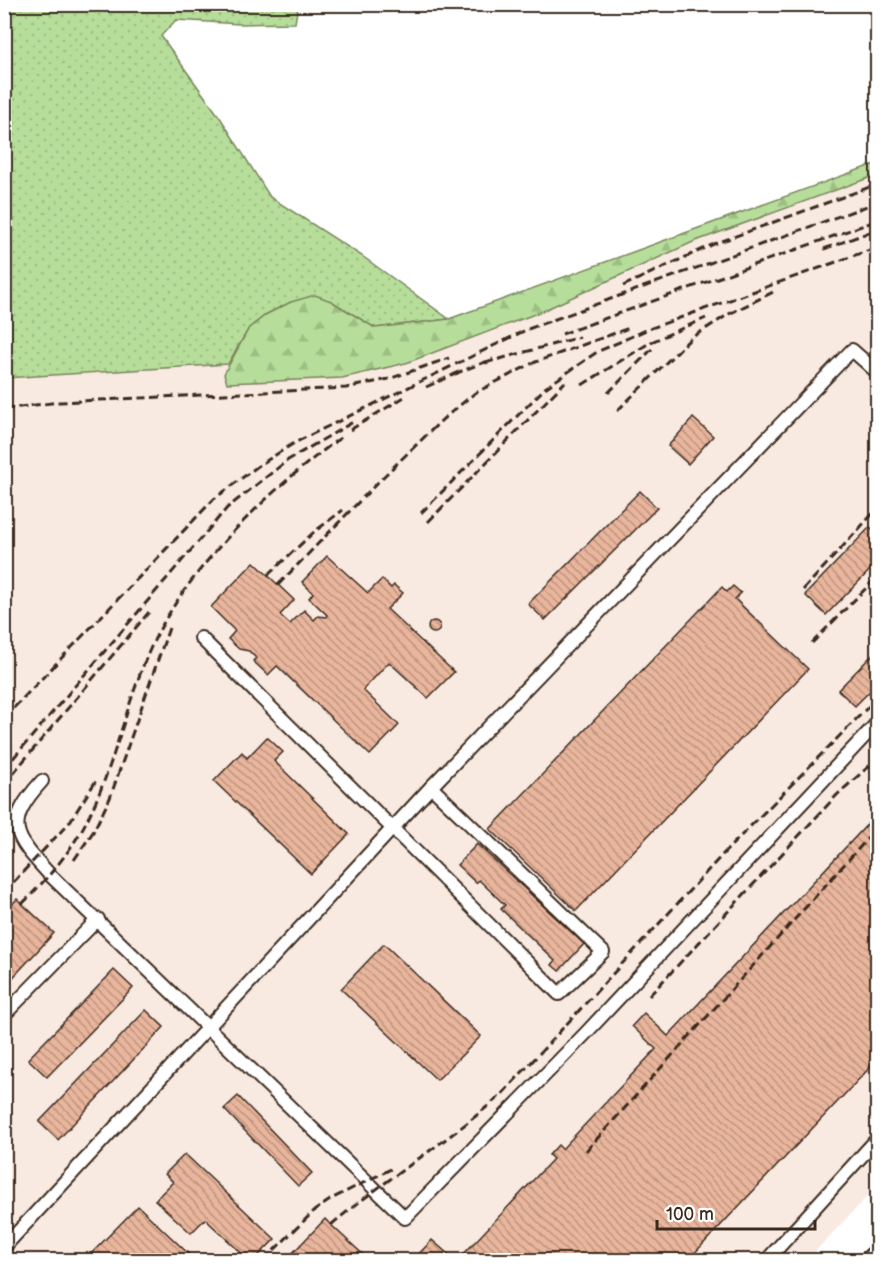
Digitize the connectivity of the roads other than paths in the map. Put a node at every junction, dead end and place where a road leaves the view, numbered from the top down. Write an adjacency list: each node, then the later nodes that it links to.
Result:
1 (878, 373): 5 (lane)
2 (201, 638): 6 (lane)
3 (878, 722): 9 (lane)
4 (42, 781): 7 (lane)
5 (431, 787): 6 (lane); 6 (lane)
6 (393, 831): 9 (lane)
7 (98, 919): 8 (lane); 9 (lane)
8 (4, 1015)
9 (210, 1027): 11 (lane)
10 (878, 1138): 13 (lane)
11 (4, 1247)
12 (878, 1251): 14 (main road)
13 (767, 1260)
14 (868, 1260)

